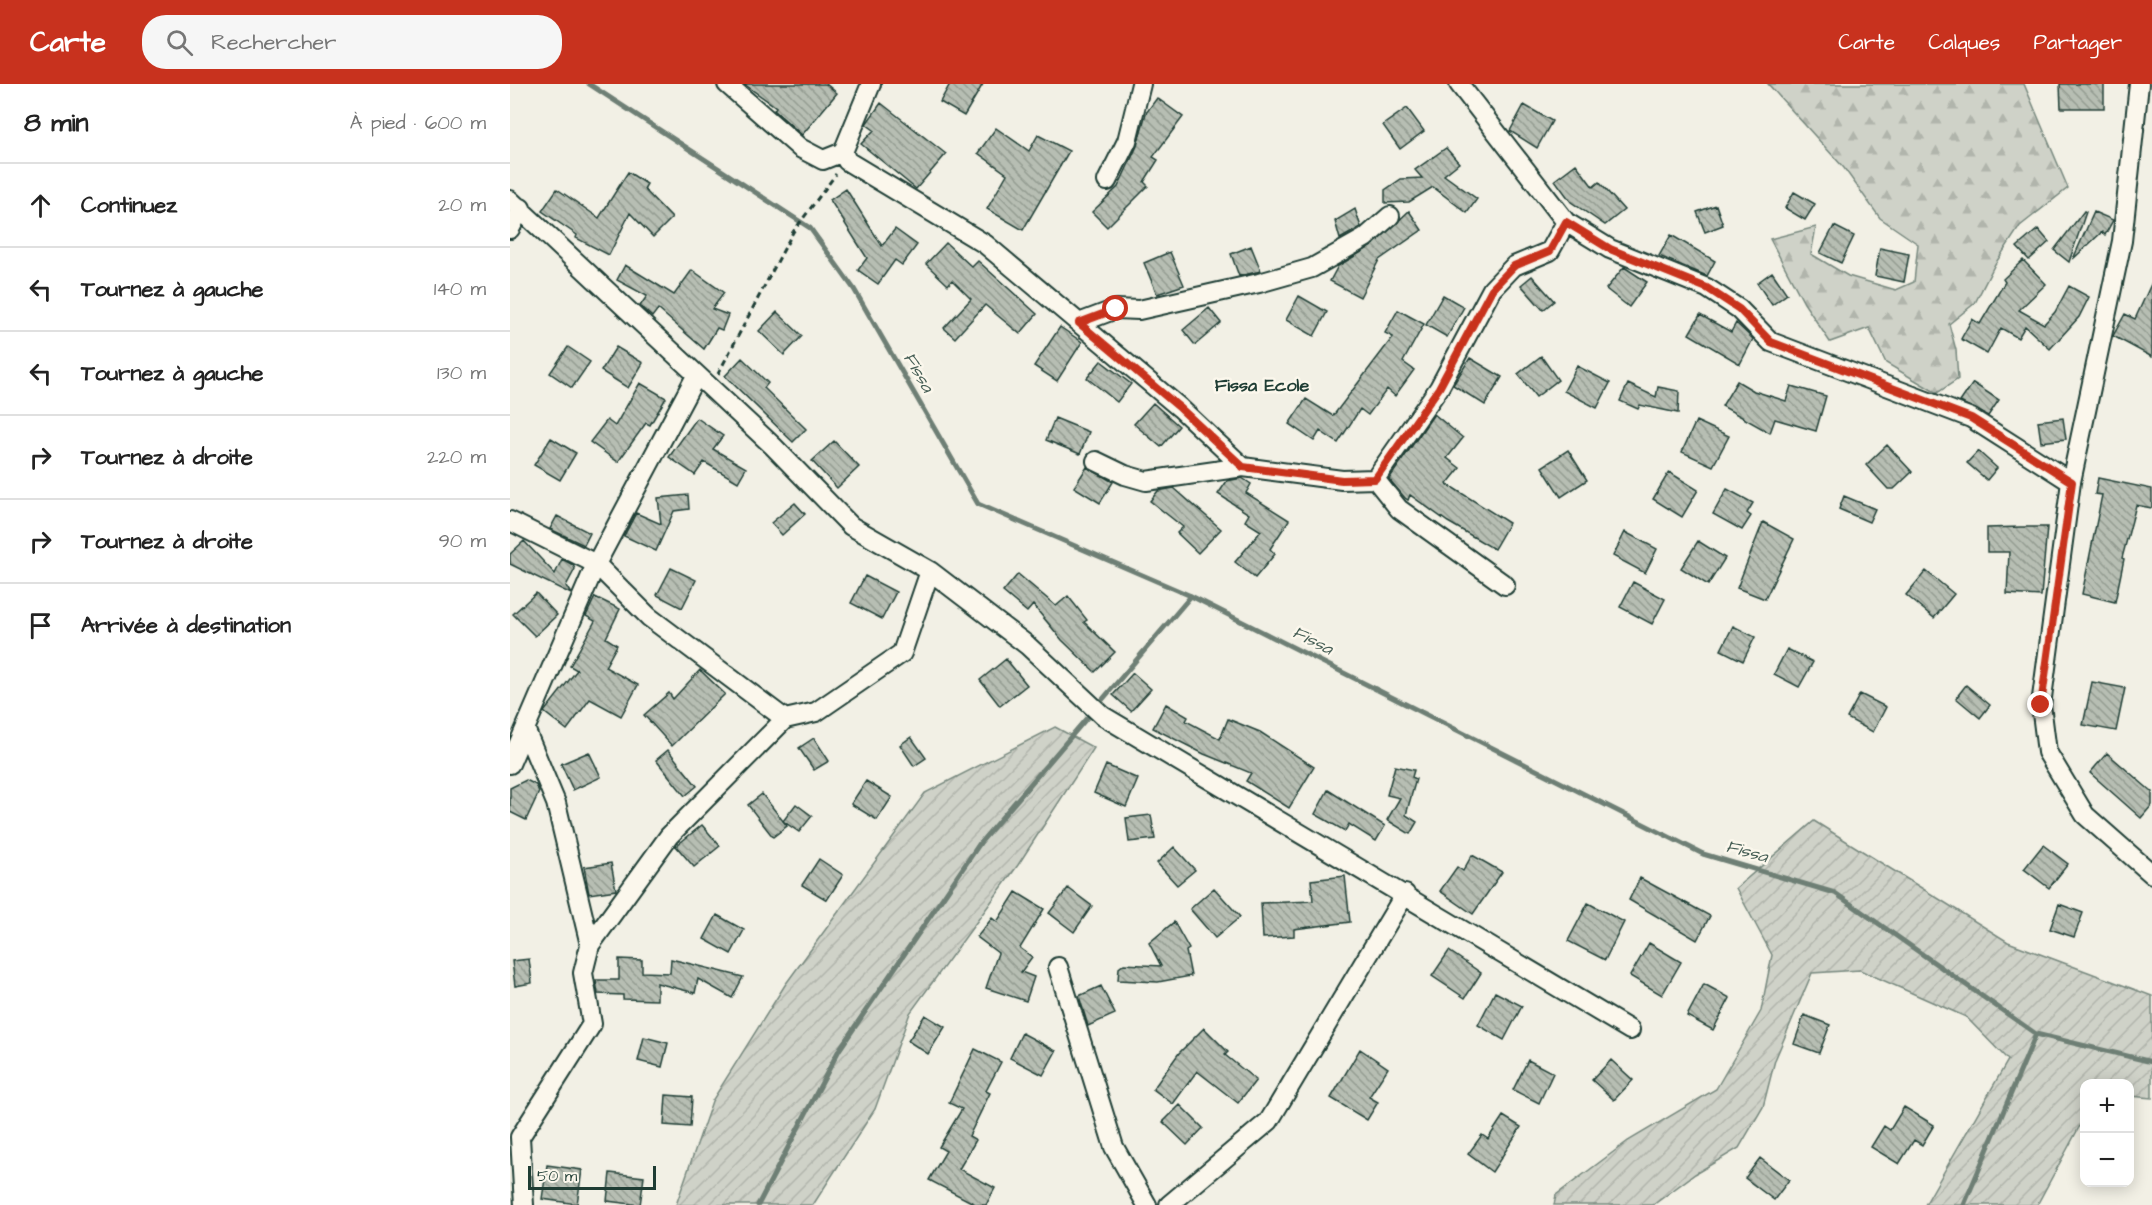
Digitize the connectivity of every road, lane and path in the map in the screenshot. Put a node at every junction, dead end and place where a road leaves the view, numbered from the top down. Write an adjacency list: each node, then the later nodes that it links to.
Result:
1 (727, 84): 6 (street)
2 (871, 84): 6 (street)
3 (1142, 84): 7 (street)
4 (1458, 84): 10 (street)
5 (2139, 84): 17 (street)
6 (845, 156): 12 (street); 13 (path)
7 (1107, 181)
8 (515, 204): 11 (street); 13 (street)
9 (1390, 216): 12 (street)
10 (1566, 222): 16 (street); 17 (street)
11 (510, 229)
12 (1079, 323): 15 (street)
13 (703, 381): 19 (street); 20 (street)
14 (1095, 461): 15 (street)
15 (1243, 467): 16 (street)
16 (1375, 479): 21 (street)
17 (2072, 482): 25 (street)
18 (510, 521): 19 (street)
19 (596, 564): 22 (street); 23 (street)
20 (930, 571): 22 (street); 26 (street)
21 (1505, 585)
22 (785, 719): 27 (street)
23 (526, 731): 24 (street); 27 (street)
24 (510, 764)
25 (2152, 874)
26 (1405, 894): 29 (street); 32 (street)
27 (590, 945): 30 (street)
28 (1058, 967): 31 (street)
29 (1630, 1030)
30 (524, 1205)
31 (1147, 1205)
32 (1169, 1205)

